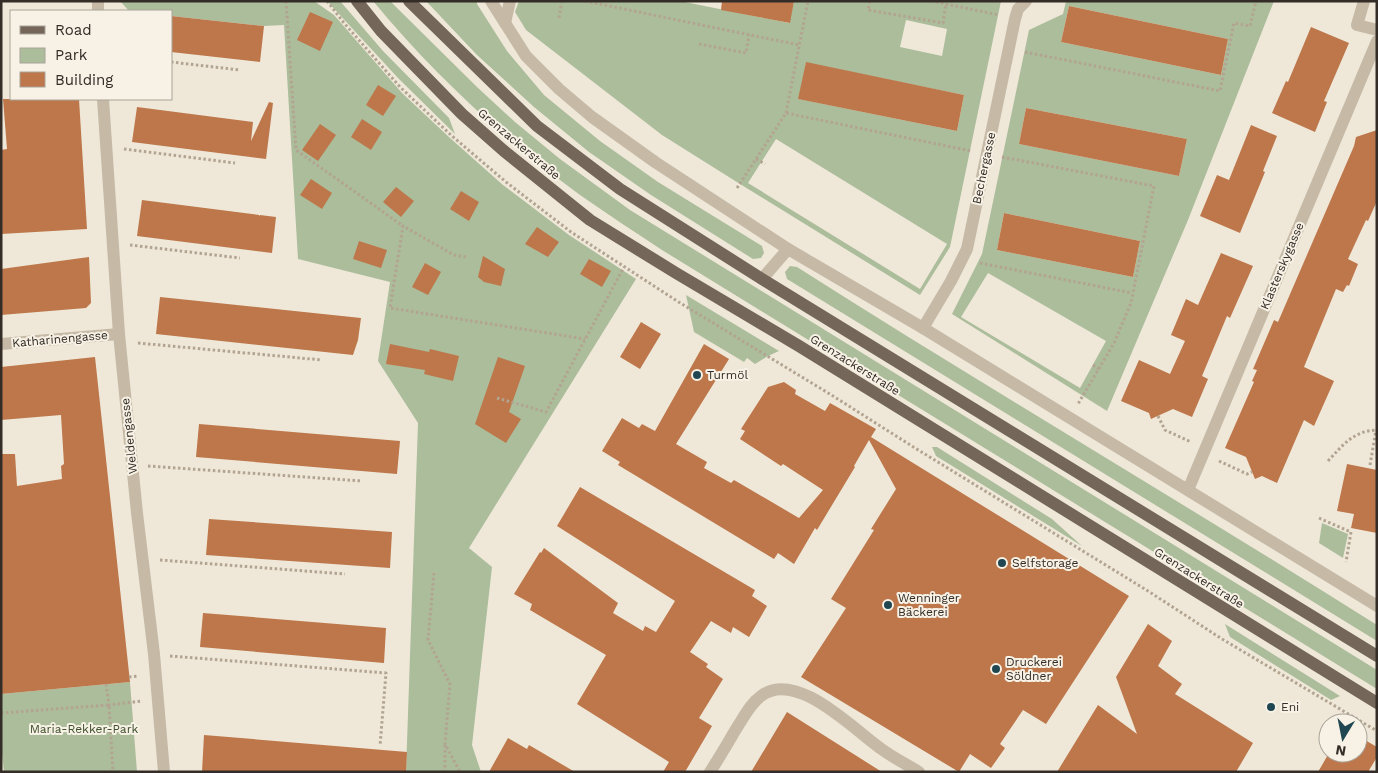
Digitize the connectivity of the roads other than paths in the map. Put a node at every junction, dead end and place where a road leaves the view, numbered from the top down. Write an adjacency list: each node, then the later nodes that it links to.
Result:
1 (357, 1): 19 (main road, Grenzackerstraße)
2 (409, 1): 12 (main road, Grenzackerstraße)
3 (491, 1): 7 (street)
4 (510, 1): 7 (street)
5 (1026, 1): 13 (street, Bechergasse)
6 (1364, 1): 8 (street)
7 (505, 23): 11 (street)
8 (1377, 30)
9 (1377, 41): 16 (street, Klasterskygasse)
10 (103, 100): 14 (street, Weldengasse)
11 (788, 249): 12 (street); 13 (street)
12 (762, 280): 18 (main road, Grenzackerstraße)
13 (923, 328): 16 (street)
14 (119, 337): 15 (street, Katharinengasse); 20 (street, Weldengasse)
15 (1, 344)
16 (1188, 490): 17 (street)
17 (1377, 606)
18 (1377, 656)
19 (1377, 703)
20 (164, 772)
21 (710, 772): 22 (street)
22 (919, 772)

